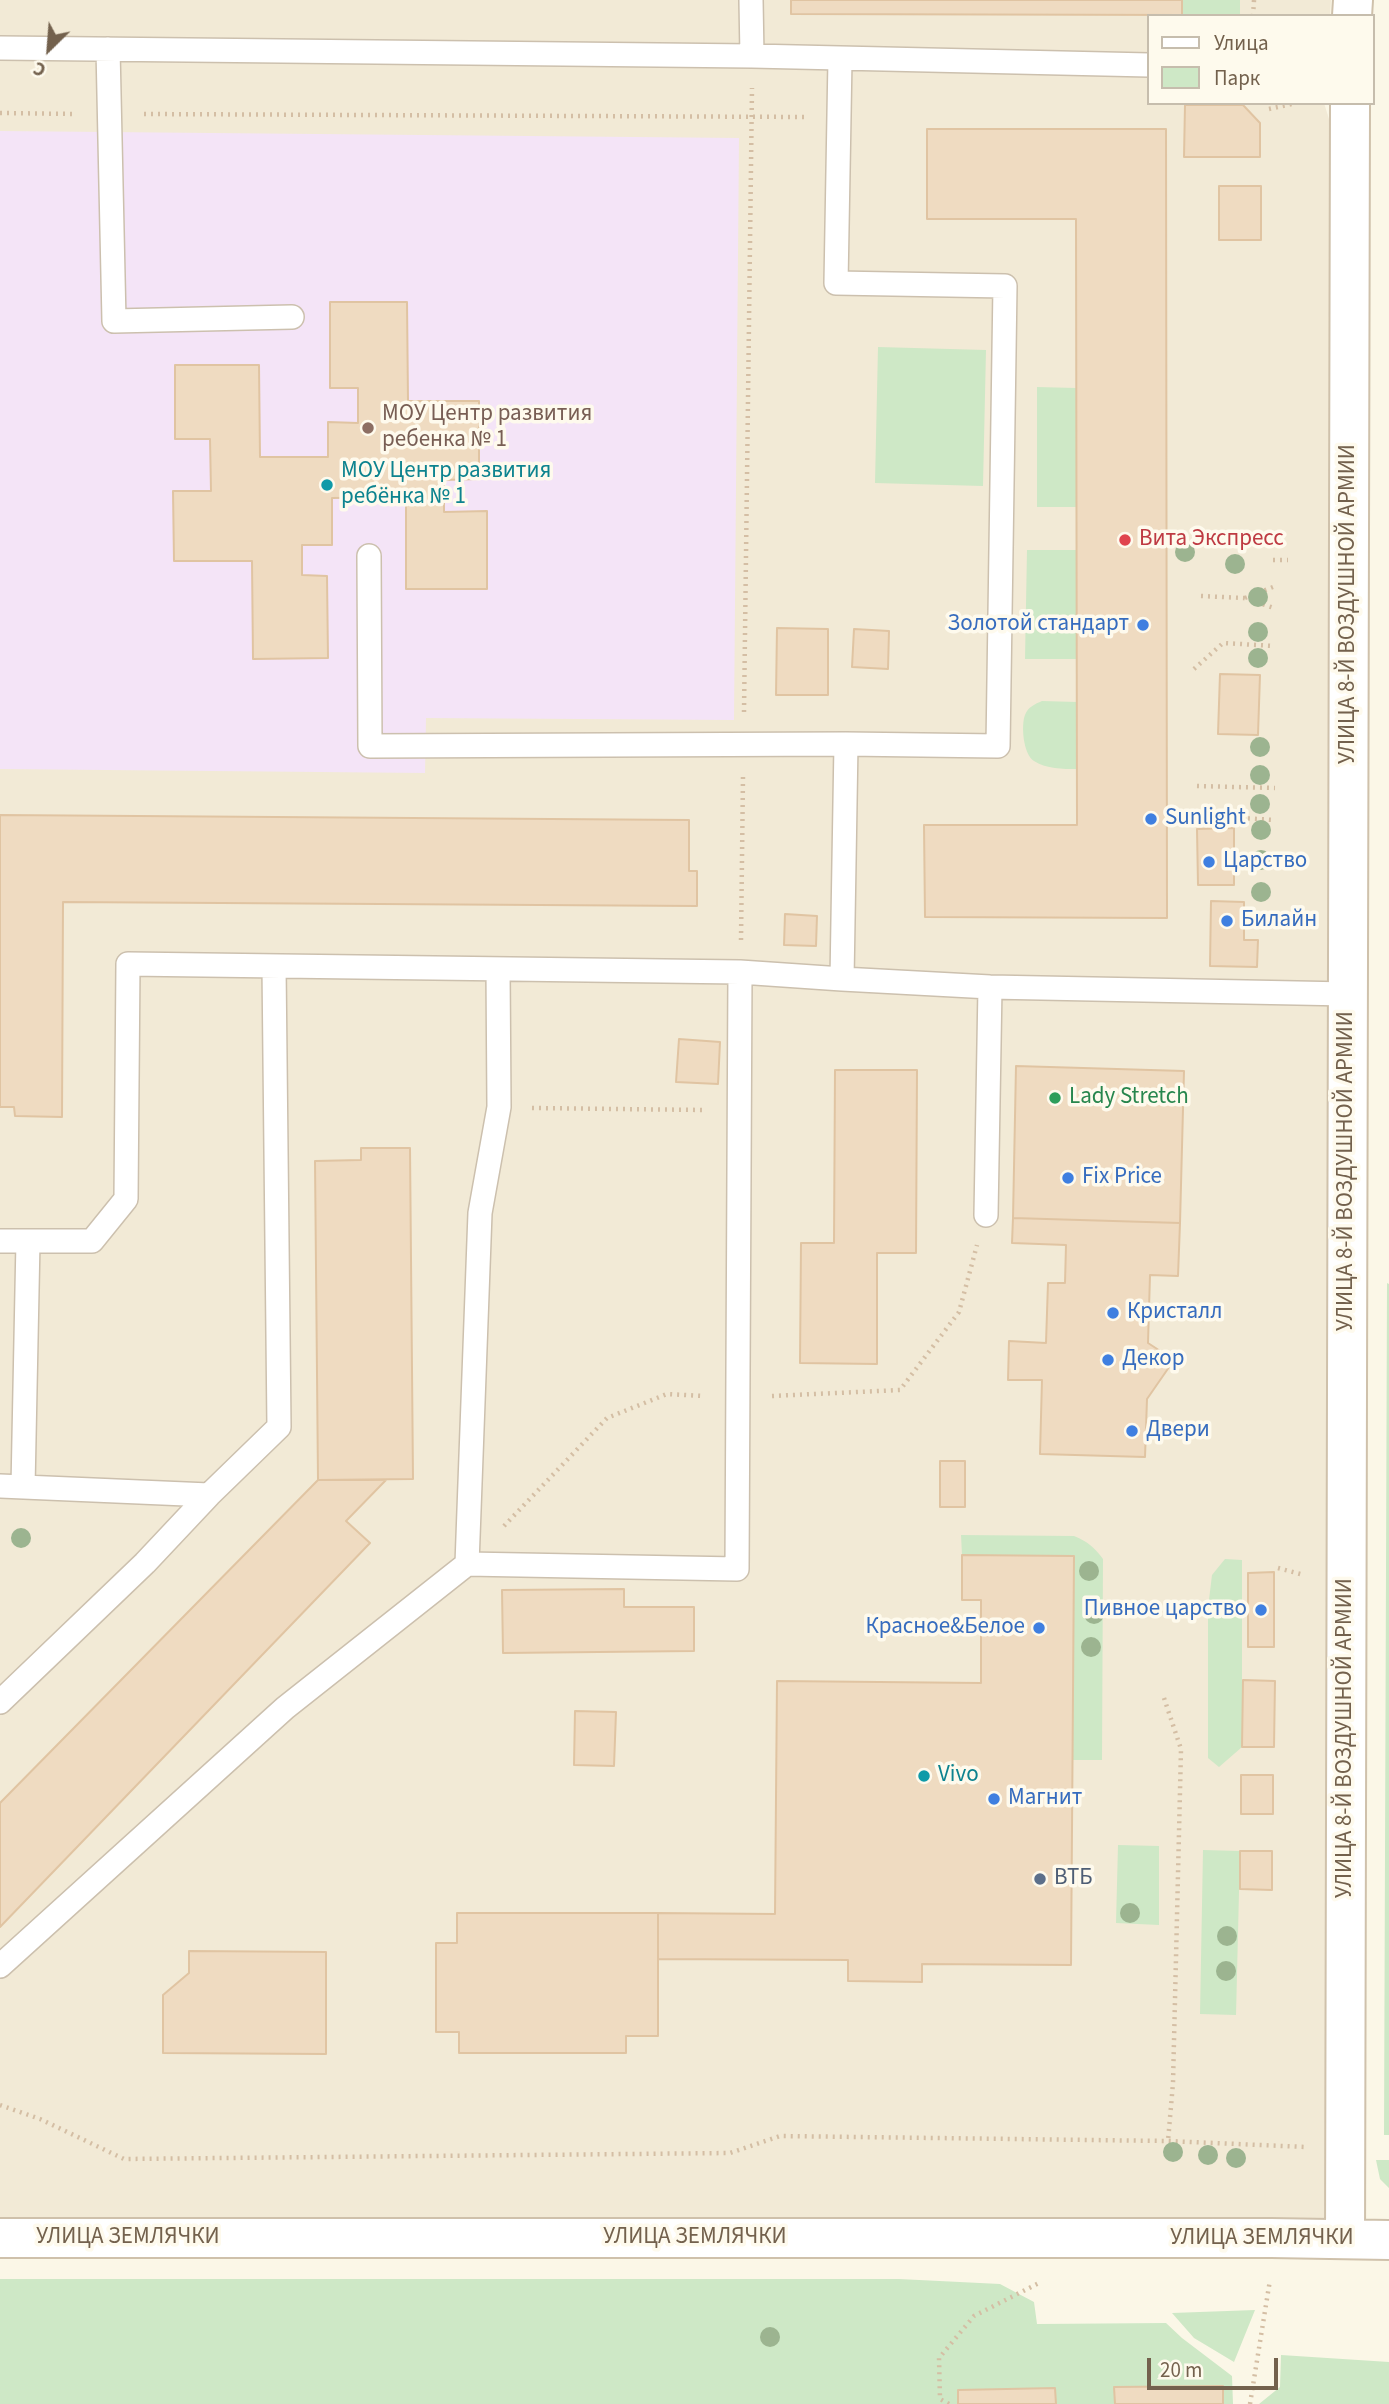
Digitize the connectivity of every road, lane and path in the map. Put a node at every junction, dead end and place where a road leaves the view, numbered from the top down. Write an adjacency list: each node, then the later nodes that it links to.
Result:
1 (751, 0): 4 (lane)
2 (0, 48): 3 (lane)
3 (108, 49): 4 (lane); 11 (lane)
4 (752, 56): 5 (lane); 12 (path)
5 (840, 59): 6 (lane); 13 (lane)
6 (1148, 65)
7 (1287, 105): 9 (path)
8 (1350, 105): 35 (street, УЛИЦА 8-Й ВОЗДУШНОЙ АРМИИ)
9 (1269, 109)
10 (0, 113): 11 (path)
11 (109, 114): 12 (path); 14 (lane)
12 (751, 117): 13 (path); 24 (path)
13 (839, 117): 25 (lane)
14 (292, 317)
15 (369, 556): 24 (lane)
16 (1273, 560): 17 (path)
17 (1288, 560)
18 (1273, 587): 20 (path)
19 (1201, 596): 20 (path)
20 (1244, 598): 21 (path)
21 (1273, 608)
22 (1274, 646): 23 (path)
23 (1194, 669)
24 (743, 743): 25 (lane); 32 (path)
25 (846, 744): 33 (lane)
26 (1197, 786): 27 (path)
27 (1275, 788)
28 (1206, 816): 29 (path)
29 (1275, 820)
30 (274, 966): 31 (lane); 40 (lane); 43 (lane)
31 (498, 969): 32 (lane); 36 (lane)
32 (740, 972): 33 (lane); 37 (lane)
33 (842, 979): 34 (lane)
34 (990, 987): 35 (lane); 38 (lane)
35 (1348, 993): 52 (street, УЛИЦА 8-Й ВОЗДУШНОЙ АРМИИ)
36 (499, 1107): 37 (path); 44 (lane)
37 (739, 1110): 41 (lane)
38 (986, 1215): 41 (path)
39 (0, 1241): 40 (lane)
40 (28, 1241): 42 (lane)
41 (738, 1397): 44 (path); 44 (lane)
42 (11, 1487): 43 (lane)
43 (209, 1495): 46 (lane)
44 (467, 1564): 47 (lane)
45 (1164, 1698): 49 (path)
46 (0, 1702)
47 (0, 1966)
48 (0, 2105): 49 (path)
49 (1168, 2141): 50 (path)
50 (1309, 2147)
51 (0, 2238): 52 (street, УЛИЦА ЗЕМЛЯЧКИ)
52 (1345, 2239): 53 (street, УЛИЦА ЗЕМЛЯЧКИ)
53 (1389, 2240)
54 (1271, 2270): 56 (path)
55 (1258, 2279): 56 (path)
56 (1270, 2280): 59 (path)
57 (1054, 2282): 58 (path)
58 (949, 2404)
59 (1250, 2404)

